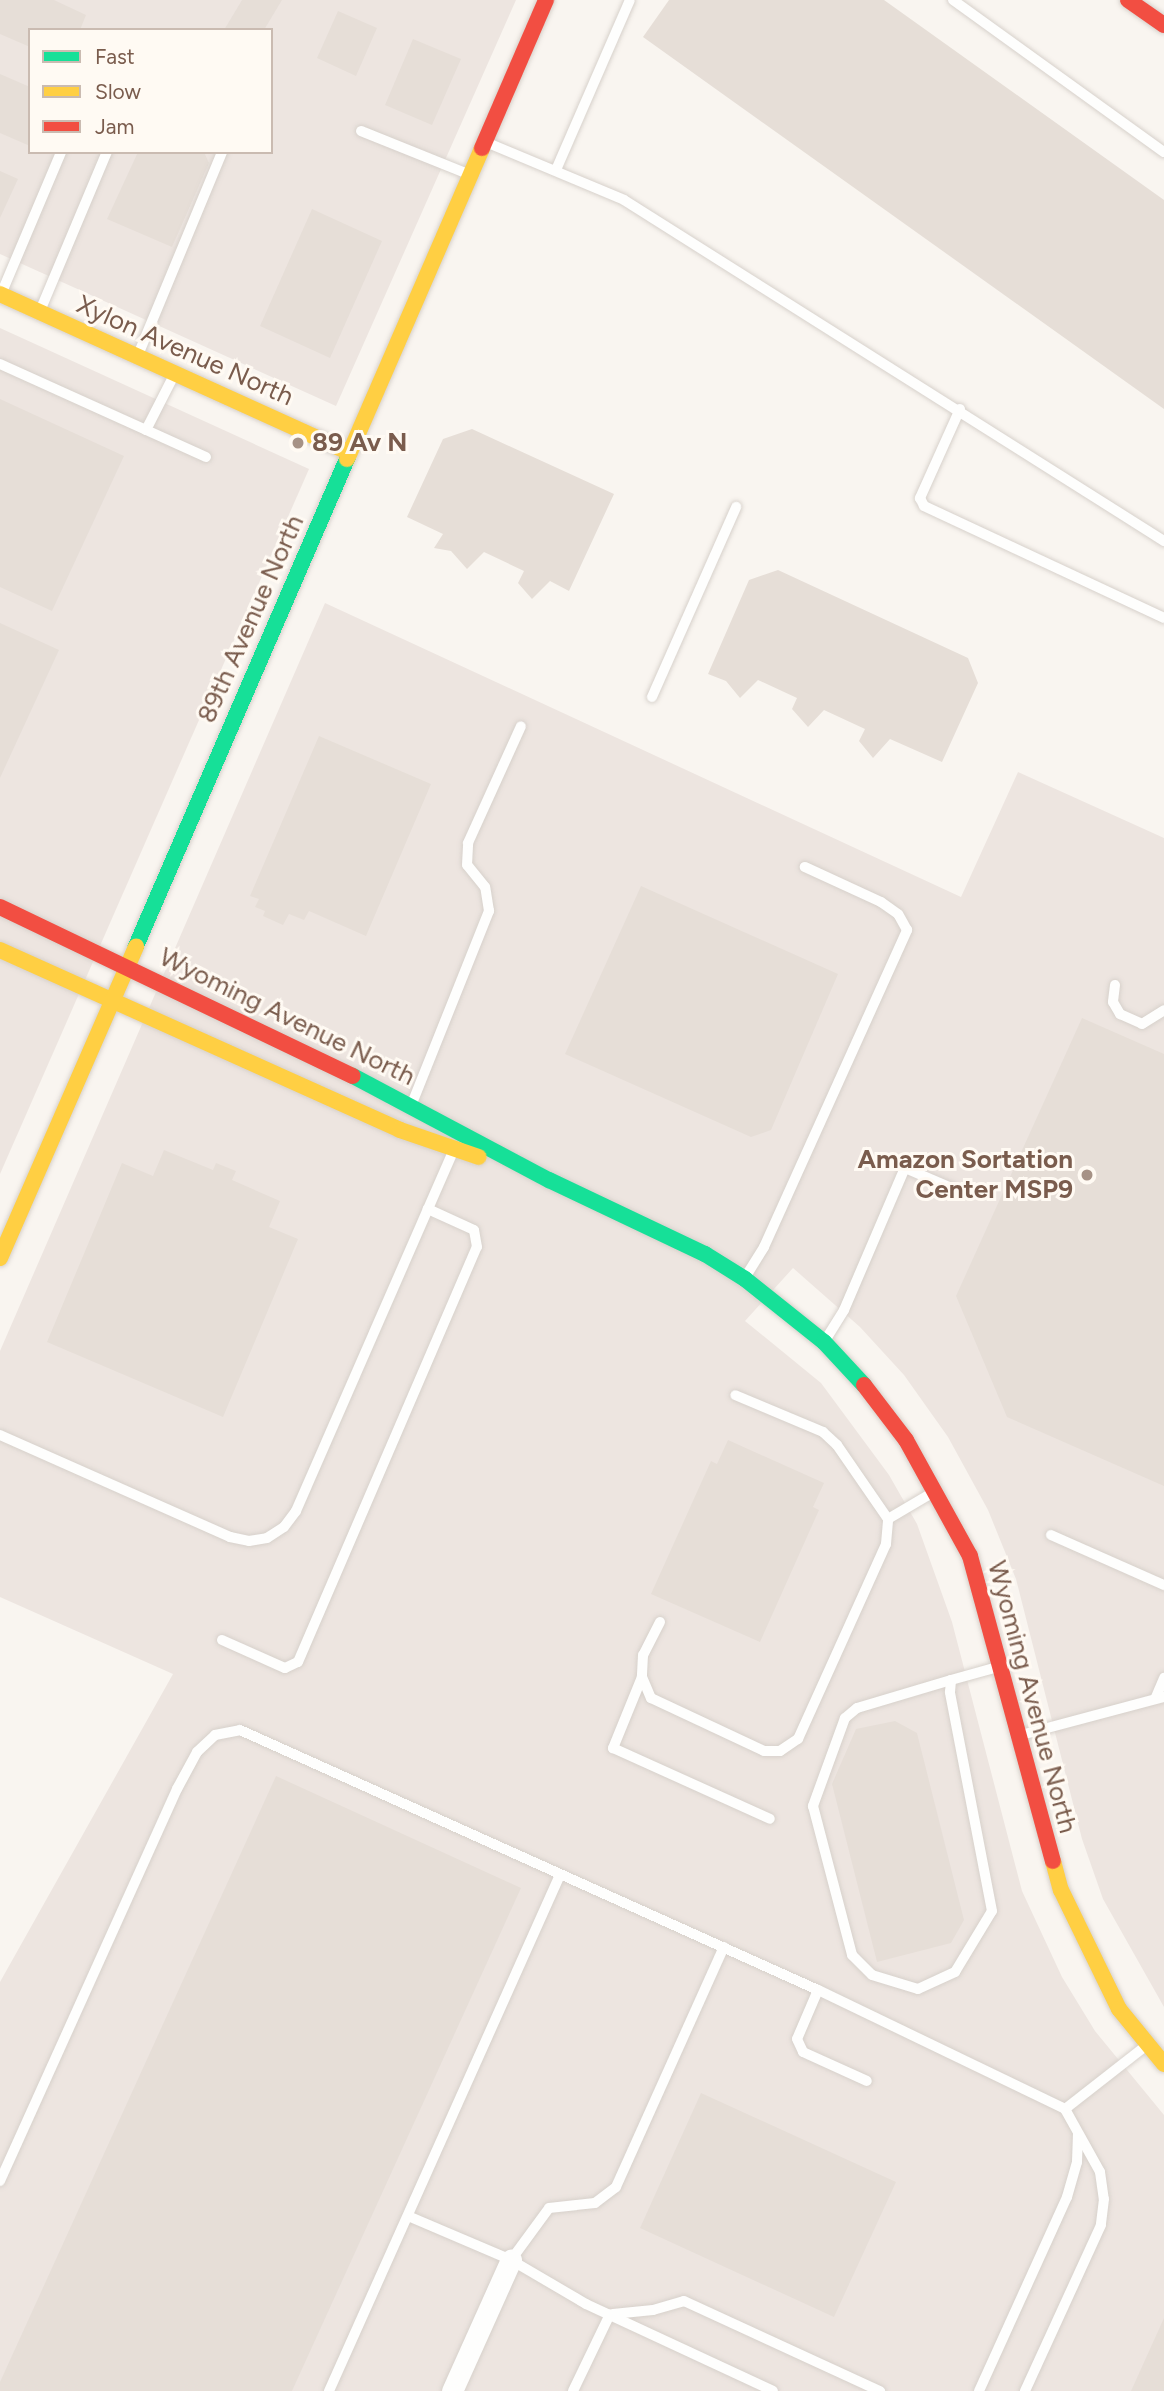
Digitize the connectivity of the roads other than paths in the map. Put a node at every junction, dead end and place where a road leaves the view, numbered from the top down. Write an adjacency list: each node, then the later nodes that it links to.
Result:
1 (546, 0): 7 (main road, 89th Avenue North)
2 (630, 0): 12 (lane)
3 (953, 0): 8 (lane)
4 (1128, 0): 5 (main road)
5 (1164, 25)
6 (361, 131): 13 (lane)
7 (485, 142): 12 (lane); 13 (main road, 89th Avenue North)
8 (1164, 152)
9 (60, 154): 14 (lane)
10 (106, 154): 15 (lane)
11 (221, 154): 16 (lane)
12 (556, 170): 19 (lane)
13 (471, 175): 21 (main road, 89th Avenue North)
14 (0, 294): 15 (main road, Xylon Avenue North)
15 (39, 312): 16 (main road, Xylon Avenue North)
16 (137, 357): 18 (main road, Xylon Avenue North)
17 (0, 364): 20 (lane)
18 (175, 374): 20 (lane); 21 (main road, Xylon Avenue North)
19 (960, 410): 24 (lane); 25 (lane)
20 (146, 430): 22 (lane)
21 (350, 453): 31 (main road, 89th Avenue North)
22 (206, 457)
23 (736, 507): 26 (lane)
24 (1164, 541)
25 (1164, 618)
26 (652, 696)
27 (521, 726): 35 (lane)
28 (805, 867): 41 (lane)
29 (0, 907): 31 (main road, Wyoming Avenue North)
30 (0, 950): 33 (main road, Wyoming Avenue North)
31 (126, 966): 33 (main road, 89th Avenue North); 35 (main road, Wyoming Avenue North)
32 (1115, 985): 34 (lane)
33 (112, 999): 36 (main road, Wyoming Avenue North); 40 (main road, 89th Avenue North)
34 (1164, 1010)
35 (412, 1104): 37 (main road, Wyoming Avenue North)
36 (454, 1149): 37 (main road, Wyoming Avenue North); 39 (lane)
37 (549, 1180): 41 (main road, Wyoming Avenue North)
38 (956, 1190): 42 (lane)
39 (428, 1209): 44 (lane); 50 (lane)
40 (0, 1258)
41 (745, 1279): 42 (main road, Wyoming Avenue North)
42 (824, 1342): 45 (main road, Wyoming Avenue North)
43 (735, 1395): 46 (lane)
44 (0, 1435)
45 (937, 1489): 46 (lane); 51 (main road, Wyoming Avenue North)
46 (888, 1519): 52 (lane)
47 (1051, 1535): 48 (lane)
48 (1164, 1585)
49 (660, 1622): 52 (lane)
50 (222, 1640)
51 (1001, 1667): 54 (lane); 56 (main road, Wyoming Avenue North)
52 (642, 1676): 57 (lane)
53 (1164, 1678): 55 (lane)
54 (951, 1680): 54 (lane)
55 (1160, 1697): 56 (lane)
56 (1019, 1735): 61 (main road, Wyoming Avenue North)
57 (770, 1819)
58 (559, 1877): 59 (lane); 66 (lane); 67 (lane)
59 (724, 1947): 60 (lane); 68 (lane)
60 (818, 1990): 63 (lane); 64 (lane)
61 (1147, 2045): 62 (main road, Wyoming Avenue North); 64 (lane)
62 (1164, 2064)
63 (867, 2081)
64 (1065, 2109): 65 (lane)
65 (1079, 2134): 75 (lane); 76 (lane)
66 (0, 2181)
67 (408, 2216): 68 (lane); 70 (lane)
68 (511, 2260): 69 (lane); 71 (street)
69 (610, 2314): 72 (lane); 73 (lane); 74 (lane)
70 (329, 2391)
71 (453, 2391)
72 (573, 2391)
73 (772, 2391)
74 (880, 2391)
75 (979, 2391)
76 (1025, 2391)

